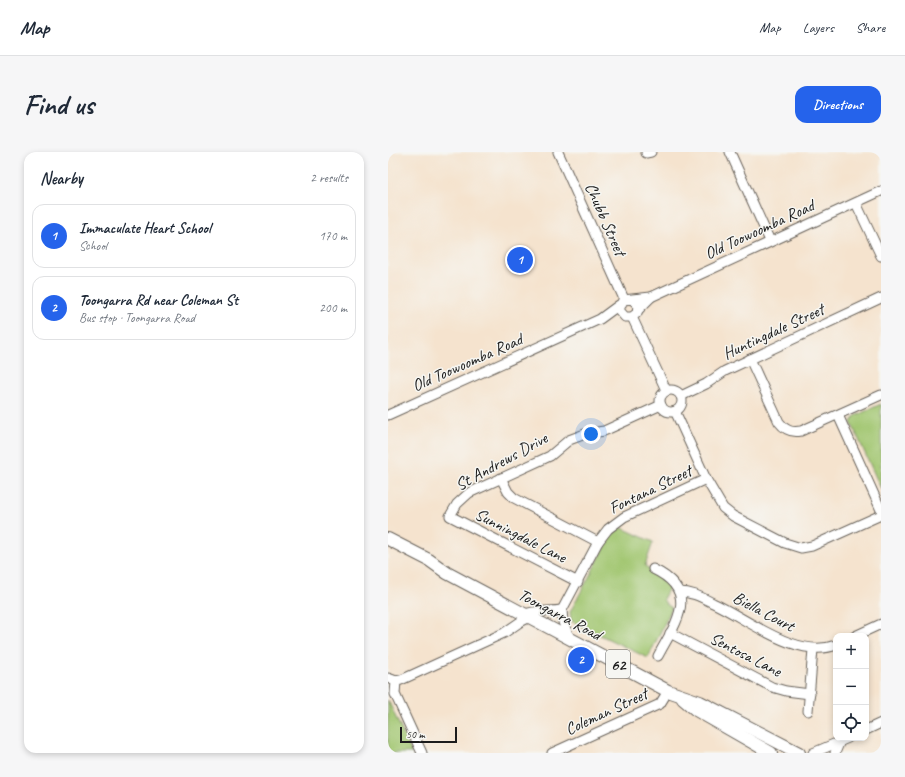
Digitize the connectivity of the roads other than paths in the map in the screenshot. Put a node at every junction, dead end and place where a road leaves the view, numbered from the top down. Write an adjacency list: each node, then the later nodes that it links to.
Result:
1 (558, 152): 9 (street, Chubb Street)
2 (730, 152): 5 (street)
3 (881, 192): 4 (street, Old Toowoomba Road)
4 (856, 203): 5 (street, Old Toowoomba Road); 6 (street)
5 (770, 241): 7 (street, Old Toowoomba Road)
6 (881, 256)
7 (651, 297): 9 (street, Old Toowoomba Road); 10 (street, Old Toowoomba Road)
8 (881, 298): 12 (street, Huntingdale Street)
9 (625, 301): 10 (street); 10 (street); 11 (street, Old Toowoomba Road)
10 (631, 314): 11 (street, Old Toowoomba Road); 13 (street)
11 (600, 319): 19 (street, Old Toowoomba Road)
12 (750, 359): 15 (street, Huntingdale Street); 18 (street)
13 (666, 390): 15 (street); 16 (street)
14 (881, 395): 18 (street)
15 (681, 396): 17 (street)
16 (661, 405): 17 (street); 20 (street, St Andrews Drive)
17 (675, 411): 21 (street)
18 (838, 415): 22 (street)
19 (389, 416)
20 (501, 478): 24 (street, St Andrews Drive); 26 (street)
21 (706, 479): 23 (street); 26 (street, Fontana Street)
22 (881, 510)
23 (881, 515)
24 (450, 516): 30 (street, Sunningdale Lane)
25 (388, 539): 29 (main road, Toongarra Road / 62)
26 (598, 542): 30 (street, Fontana Street)
27 (388, 548): 29 (main road, Toongarra Road / 62)
28 (653, 569): 31 (street)
29 (447, 573): 32 (main road, Toongarra Road / 62)
30 (578, 582): 33 (street, Fontana Street)
31 (679, 592): 37 (street); 41 (street, Biella Court)
32 (511, 607): 34 (main road, Toongarra Road / 62); 36 (street)
33 (562, 610): 34 (street); 39 (street)
34 (528, 616): 36 (street); 39 (main road, Toongarra Road / 62)
35 (881, 624): 38 (street)
36 (513, 627): 43 (street)
37 (670, 633): 42 (street); 45 (street, Sentosa Lane)
38 (862, 633)
39 (569, 637): 44 (main road, Toongarra Road / 62)
40 (833, 646): 41 (street, Biella Court)
41 (813, 649): 45 (street)
42 (658, 656)
43 (392, 679): 52 (street)
44 (673, 694): 51 (main road, Toongarra Road / 62); 53 (street, Coleman Street); 55 (main road, Toongarra Road / 62)
45 (810, 694): 46 (street)
46 (808, 711)
47 (881, 724): 48 (street)
48 (869, 729)
49 (842, 741): 56 (street)
50 (843, 741): 57 (street)
51 (761, 750): 54 (main road, Toongarra Road / 62)
52 (422, 753)
53 (552, 753)
54 (771, 753)
55 (799, 753)
56 (813, 753)
57 (835, 753)

